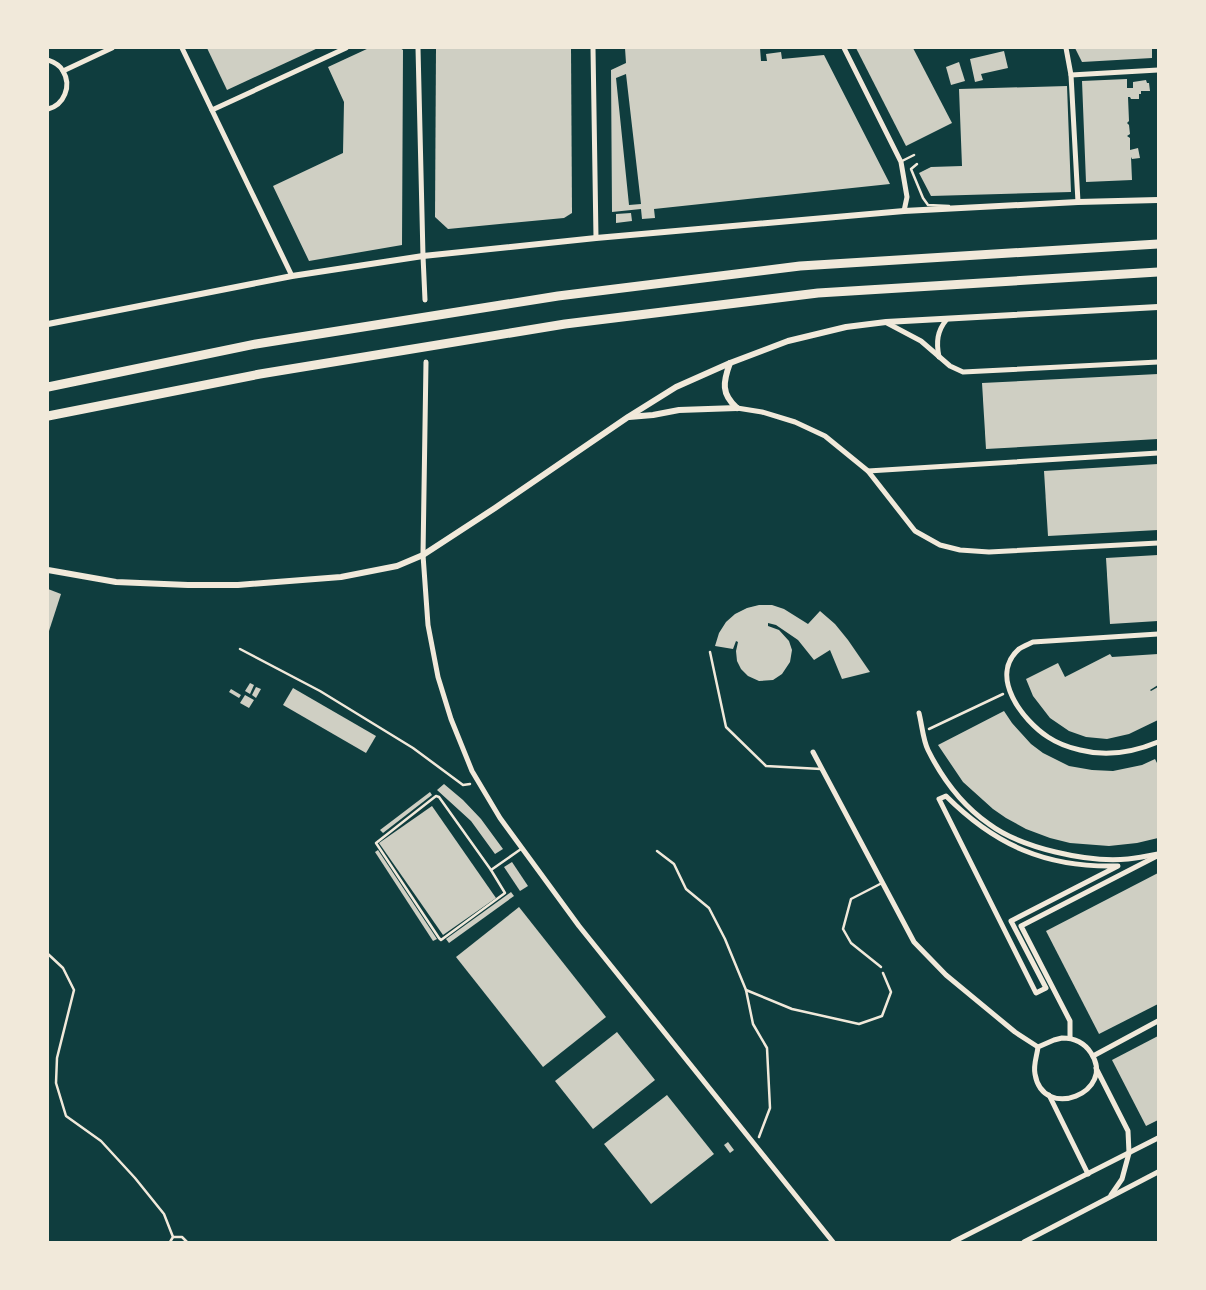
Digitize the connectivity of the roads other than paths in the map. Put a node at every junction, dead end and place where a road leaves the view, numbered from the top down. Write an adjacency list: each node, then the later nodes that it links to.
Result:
1 (112, 48): 10 (street)
2 (182, 48): 13 (street)
3 (346, 48): 13 (street)
4 (418, 48): 23 (street)
5 (593, 48): 21 (street)
6 (844, 48): 15 (street)
7 (1066, 48): 11 (street)
8 (48, 60): 10 (street)
9 (1158, 70): 11 (street)
10 (63, 71): 12 (street)
11 (1072, 75): 18 (street)
12 (48, 109)
13 (212, 110): 25 (street)
14 (914, 155): 15 (lane)
15 (901, 162): 20 (street)
16 (917, 164): 19 (lane)
17 (1158, 200): 18 (street)
18 (1078, 202): 19 (street)
19 (966, 208): 20 (street)
20 (904, 211): 21 (street)
21 (596, 238): 23 (street)
22 (1158, 244): 35 (highway)
23 (423, 256): 25 (street); 26 (street)
24 (1158, 272): 37 (highway)
25 (292, 276): 30 (street)
26 (425, 300)
27 (1158, 307): 28 (street)
28 (947, 320): 29 (street); 31 (street)
29 (886, 322): 31 (street); 34 (street)
30 (48, 324)
31 (939, 357): 33 (street)
32 (426, 362): 42 (street)
33 (1158, 362)
34 (730, 363): 36 (street); 38 (street)
35 (48, 386)
36 (737, 408): 38 (street); 40 (street)
37 (48, 416)
38 (628, 417): 42 (street)
39 (1158, 453): 40 (street)
40 (868, 471): 41 (street)
41 (1158, 543)
42 (422, 555): 43 (street); 50 (street)
43 (48, 570)
44 (1158, 634): 47 (street)
45 (710, 652): 49 (lane)
46 (919, 713): 51 (street)
47 (1158, 742)
48 (813, 752): 49 (street)
49 (822, 769): 53 (street)
50 (522, 848): 52 (lane); 67 (street)
51 (1158, 855): 57 (street)
52 (490, 870): 52 (lane)
53 (882, 884): 54 (lane); 58 (street)
54 (881, 966)
55 (1046, 988): 55 (street)
56 (1158, 1021): 59 (street)
57 (1070, 1038): 58 (street); 59 (street)
58 (1038, 1048): 61 (street)
59 (1093, 1056): 60 (street)
60 (1096, 1068): 61 (street); 63 (street)
61 (1048, 1095): 65 (street)
62 (1158, 1138): 63 (street)
63 (1129, 1153): 65 (street); 66 (street)
64 (1158, 1172): 66 (street)
65 (1088, 1174): 68 (street)
66 (1110, 1197): 69 (street)
67 (833, 1242)
68 (953, 1242)
69 (1024, 1242)

